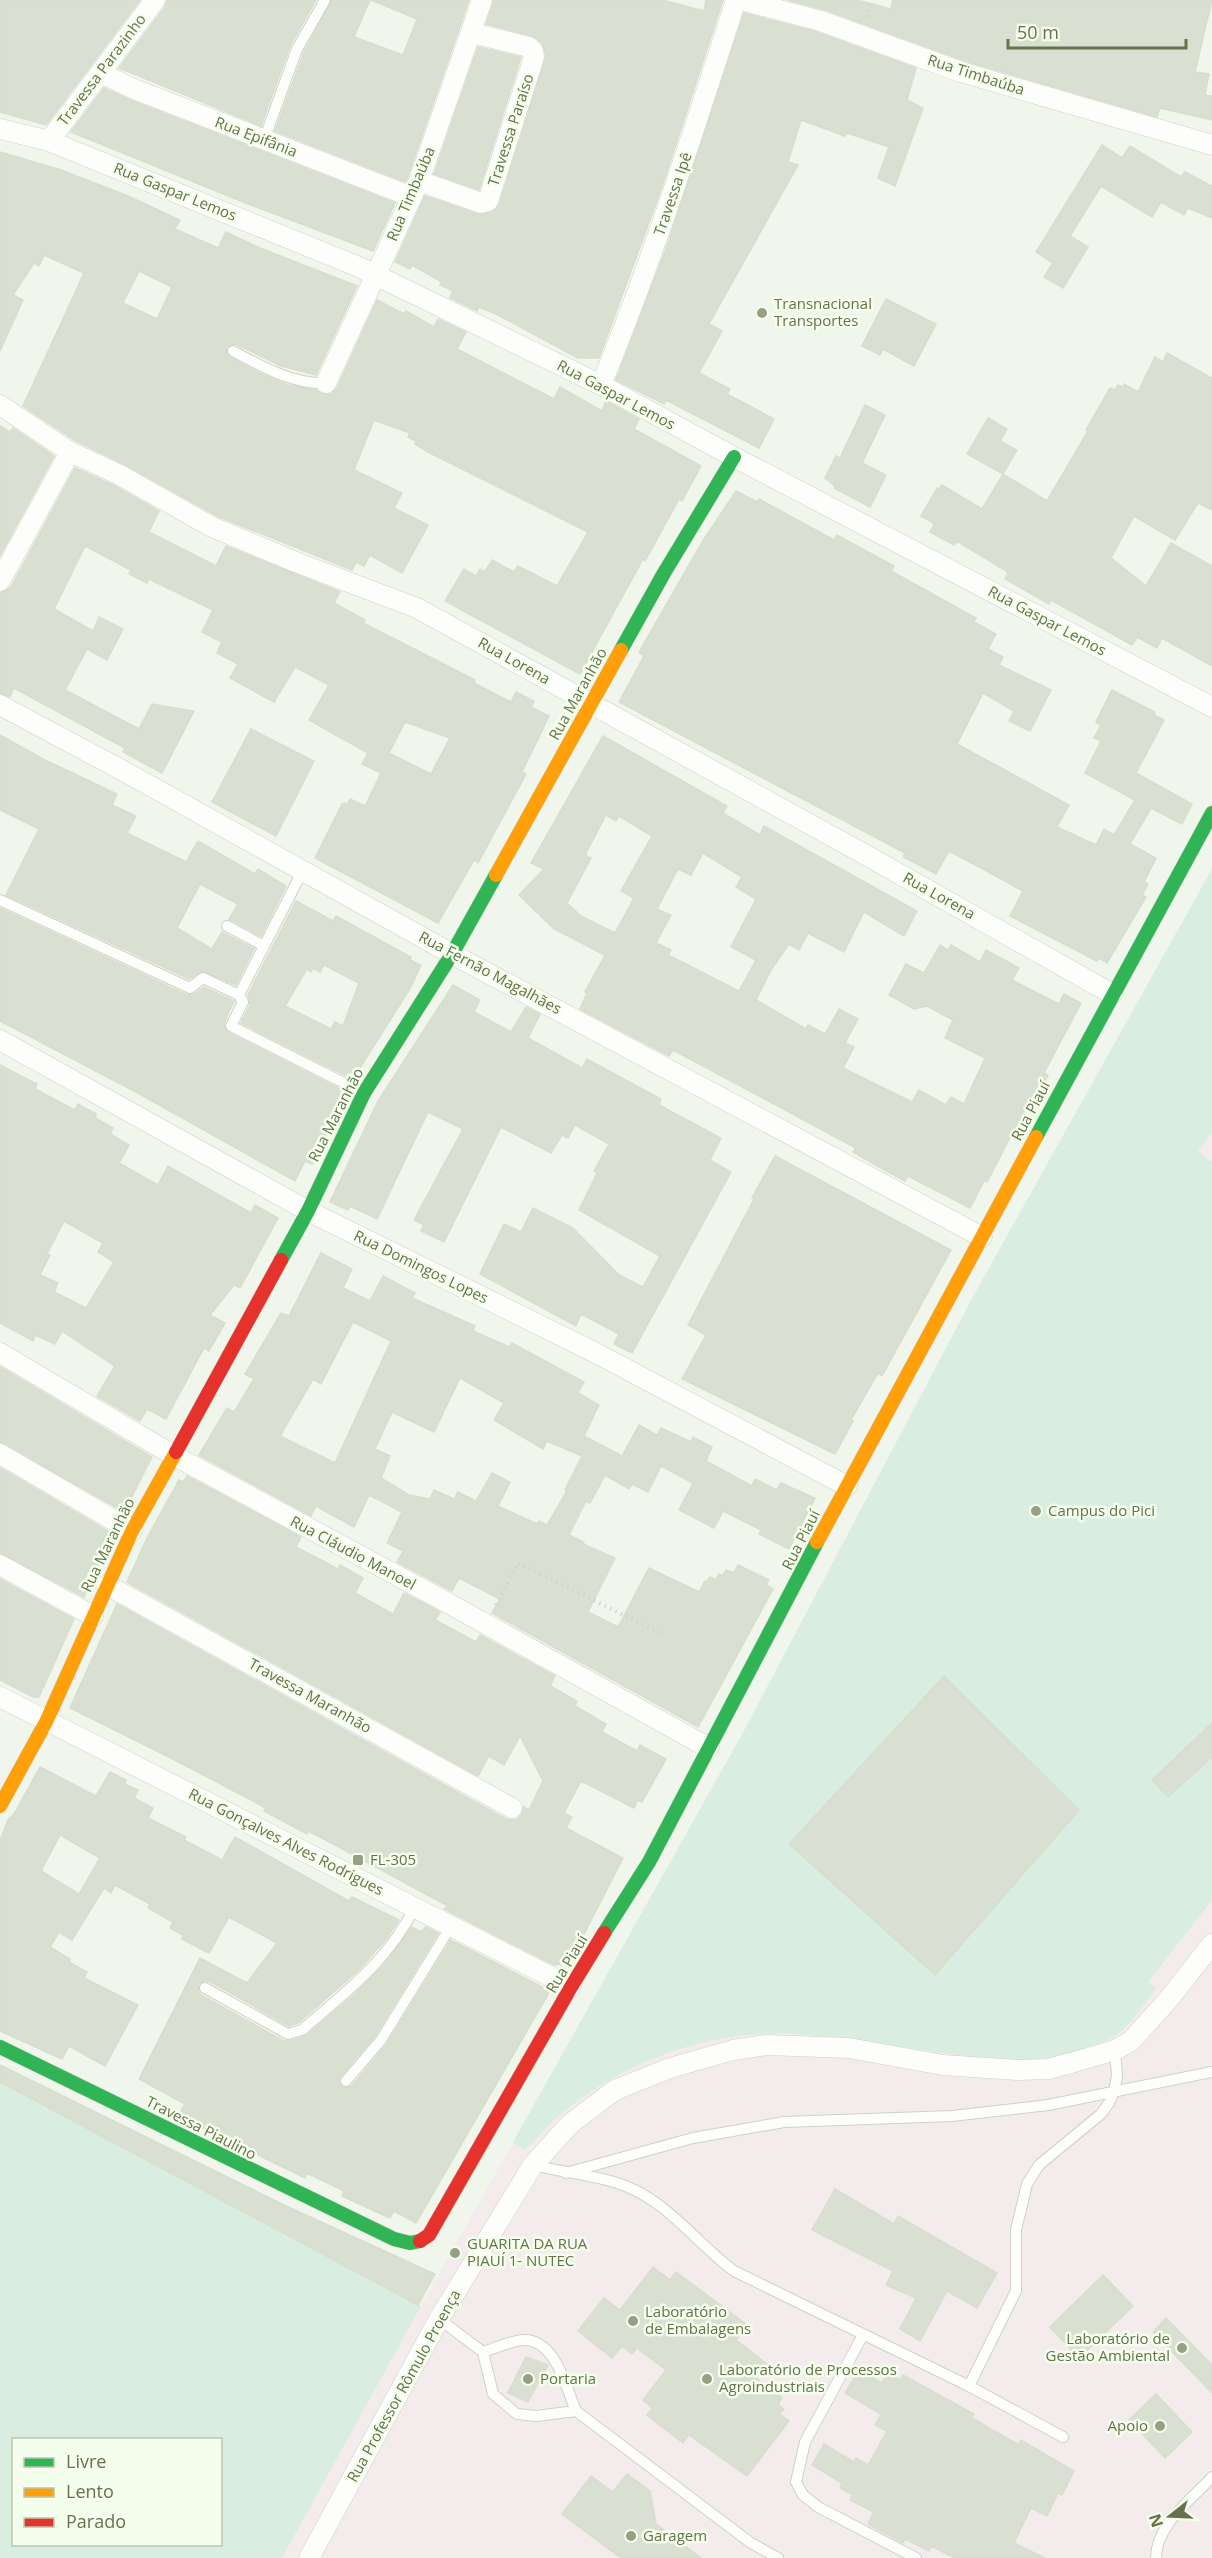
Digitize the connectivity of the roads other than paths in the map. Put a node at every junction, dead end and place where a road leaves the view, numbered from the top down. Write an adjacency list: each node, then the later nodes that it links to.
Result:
1 (155, 0): 7 (street, Travessa Parazinho)
2 (325, 0): 9 (lane)
3 (482, 0): 6 (street, Rua Timbaúba)
4 (736, 0): 16 (street, Travessa Ipê)
5 (741, 0): 11 (street, Rua Timbaúba)
6 (472, 33): 12 (street, Rua Timbaúba); 12 (street, Travessa Paraíso)
7 (101, 73): 9 (street, Rua Epifânia); 10 (street, Travessa Parazinho)
8 (0, 129): 10 (street, Rua Gaspar Lemos)
9 (264, 140): 12 (street, Rua Epifânia)
10 (49, 141): 13 (street, Rua Gaspar Lemos)
11 (1212, 145)
12 (416, 189): 13 (street, Rua Timbaúba)
13 (375, 275): 15 (street, Rua Timbaúba); 16 (street, Rua Gaspar Lemos)
14 (233, 351): 15 (lane)
15 (326, 383)
16 (601, 385): 19 (street, Rua Gaspar Lemos)
17 (0, 405): 18 (street, Rua Lorena)
18 (70, 452): 20 (street); 21 (street, Rua Lorena)
19 (734, 457): 21 (street, Rua Maranhão); 23 (street, Rua Gaspar Lemos)
20 (0, 581)
21 (592, 704): 29 (street, Rua Maranhão); 30 (street, Rua Lorena)
22 (0, 705): 25 (street, Rua Fernão Magalhães)
23 (1212, 707)
24 (1212, 813): 30 (street, Rua Piauí)
25 (303, 870): 28 (lane); 29 (street, Rua Fernão Magalhães)
26 (0, 900): 31 (lane)
27 (227, 926): 28 (lane)
28 (264, 946): 31 (lane)
29 (452, 954): 33 (street, Rua Maranhão); 35 (street, Rua Fernão Magalhães)
30 (1112, 994): 35 (street, Rua Piauí)
31 (239, 996): 33 (lane)
32 (0, 1040): 34 (street, Rua Domingos Lopes)
33 (364, 1093): 34 (street, Rua Maranhão)
34 (308, 1211): 38 (street, Rua Maranhão); 39 (street, Rua Domingos Lopes)
35 (982, 1237): 39 (street, Rua Piauí)
36 (0, 1353): 38 (street, Rua Cláudio Manoel)
37 (0, 1454): 40 (street)
38 (173, 1455): 40 (street, Rua Maranhão); 46 (street, Rua Cláudio Manoel)
39 (847, 1486): 46 (street, Rua Piauí)
40 (132, 1531): 42 (street, Rua Maranhão)
41 (0, 1565): 43 (street)
42 (107, 1585): 43 (street, Rua Maranhão); 48 (street, Travessa Maranhão)
43 (93, 1616): 45 (street, Rua Maranhão)
44 (0, 1697): 45 (street, Rua Gonçalves Alves Rodrigues)
45 (46, 1722): 47 (street, Rua Maranhão); 49 (street, Rua Gonçalves Alves Rodrigues)
46 (709, 1748): 52 (street, Rua Piauí)
47 (0, 1806)
48 (512, 1808)
49 (415, 1907): 50 (street, Rua Gonçalves Alves Rodrigues); 53 (lane)
50 (451, 1926): 52 (street, Rua Gonçalves Alves Rodrigues); 57 (lane)
51 (1212, 1944): 55 (street, Rua Professor Rômulo Proença)
52 (571, 1987): 61 (street, Rua Piauí)
53 (205, 1988)
54 (0, 2047): 61 (street, Travessa Piaulino)
55 (1115, 2050): 58 (lane); 59 (street, Rua Professor Rômulo Proença)
56 (1212, 2072): 58 (lane)
57 (346, 2081)
58 (1114, 2092): 60 (lane); 65 (lane)
59 (533, 2165): 60 (lane); 62 (street, Rua Professor Rômulo Proença)
60 (566, 2174): 63 (lane)
61 (389, 2236)
62 (439, 2319): 64 (lane); 69 (street, Rua Professor Rômulo Proença)
63 (863, 2335): 65 (lane); 71 (lane)
64 (483, 2352): 66 (lane); 66 (lane)
65 (969, 2386): 67 (lane)
66 (576, 2411): 70 (lane)
67 (1063, 2437)
68 (1212, 2477): 72 (lane)
69 (309, 2558)
70 (778, 2558)
71 (916, 2558)
72 (1156, 2558)

